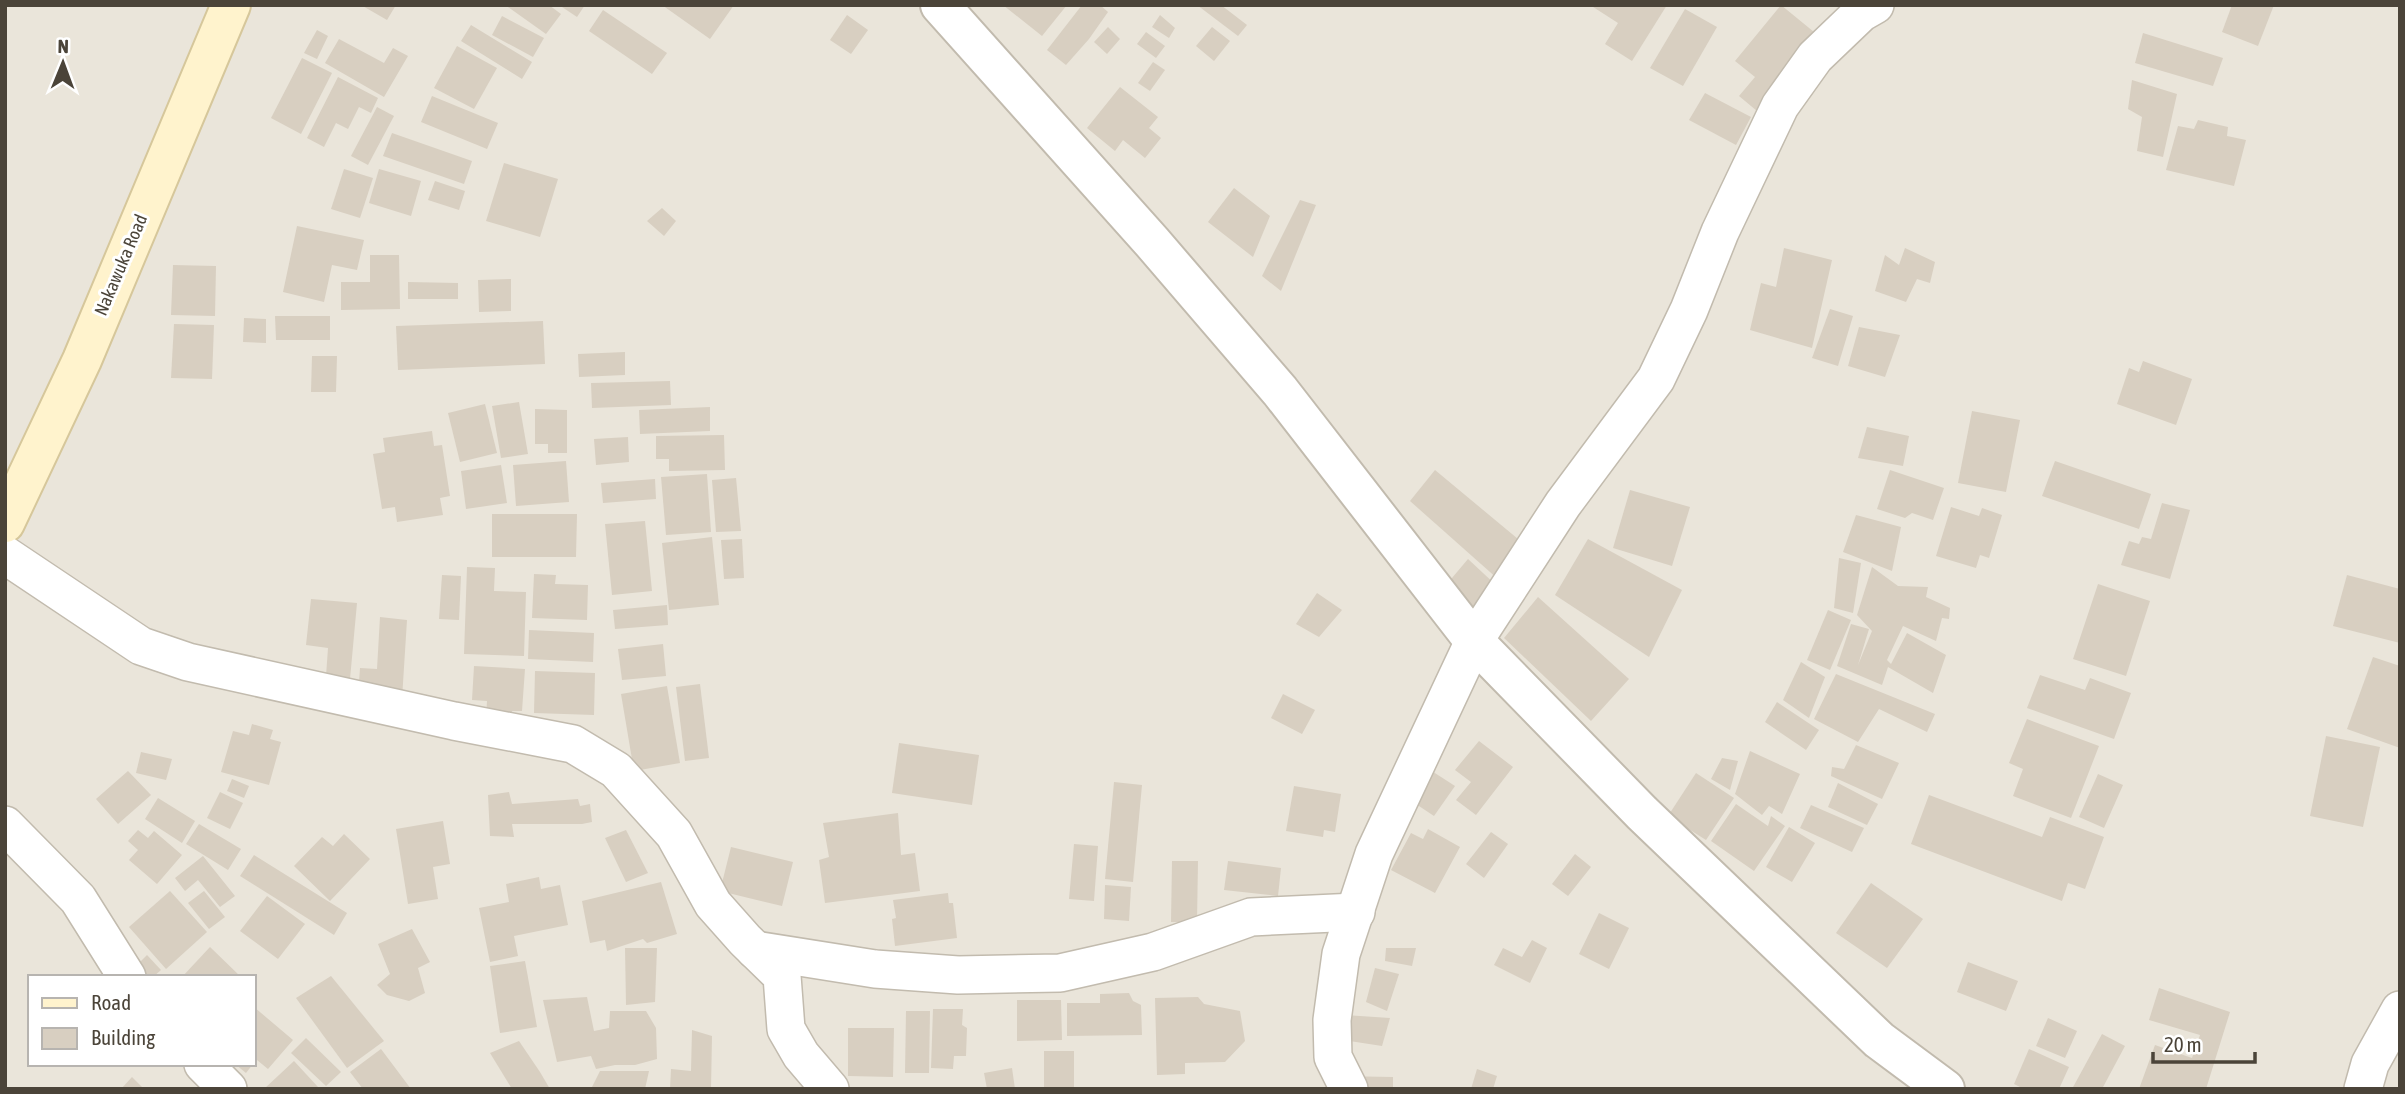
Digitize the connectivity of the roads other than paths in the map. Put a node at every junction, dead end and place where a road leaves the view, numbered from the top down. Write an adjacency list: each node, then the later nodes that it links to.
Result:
1 (231, 5): 4 (main road, Nakawuka Road)
2 (940, 5): 6 (street)
3 (1875, 5): 6 (street)
4 (5, 523)
5 (5, 555): 9 (street)
6 (1474, 641): 8 (street); 16 (street)
7 (5, 825): 10 (street)
8 (1356, 912): 9 (street); 15 (street)
9 (755, 950): 14 (street)
10 (126, 975)
11 (2400, 1010): 17 (street)
12 (205, 1066): 13 (street)
13 (228, 1089)
14 (830, 1089)
15 (1349, 1089)
16 (1945, 1089)
17 (2363, 1089)

